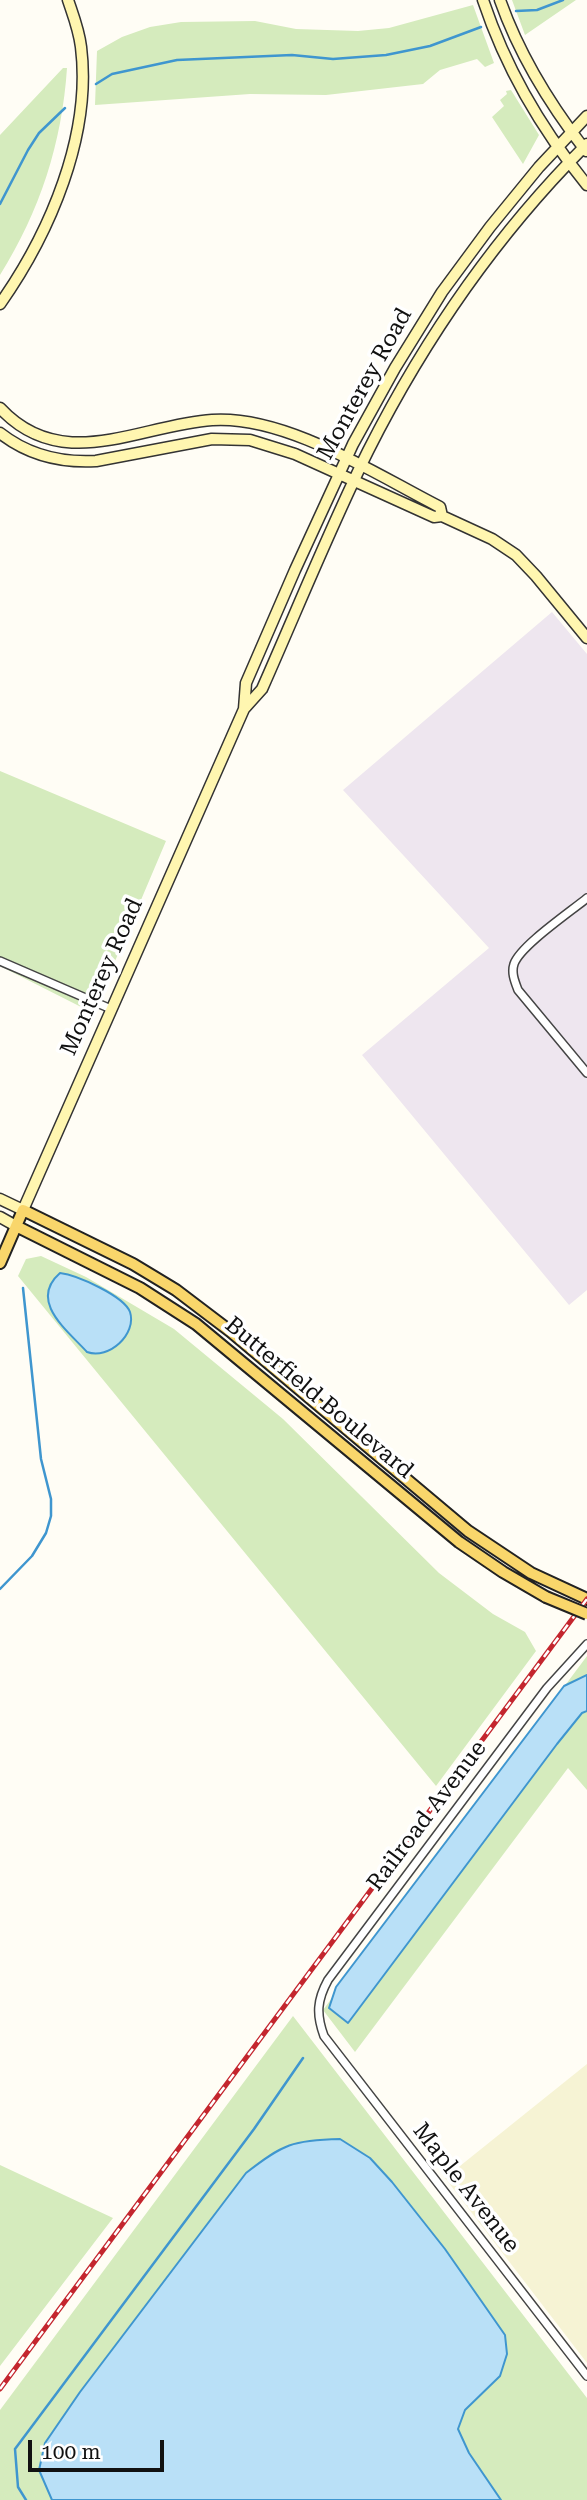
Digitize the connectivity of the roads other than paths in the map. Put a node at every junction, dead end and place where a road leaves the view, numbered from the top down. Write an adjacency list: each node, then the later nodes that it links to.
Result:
1 (68, 0): 10 (main road)
2 (483, 0): 6 (main road)
3 (500, 0): 5 (main road)
4 (587, 116): 5 (main road, Monterey Road)
5 (572, 132): 6 (main road, Monterey Road); 7 (main road)
6 (558, 147): 8 (main road); 13 (main road, Monterey Road)
7 (586, 148): 8 (main road, Monterey Road)
8 (569, 163): 9 (main road); 14 (main road, Monterey Road)
9 (587, 185)
10 (0, 304)
11 (0, 408): 13 (main road)
12 (0, 433): 15 (main road)
13 (346, 459): 14 (main road); 15 (main road, Monterey Road)
14 (361, 467): 16 (main road, Monterey Road); 17 (main road)
15 (339, 474): 16 (main road); 19 (main road, Monterey Road)
16 (355, 480): 17 (main road); 19 (main road, Monterey Road)
17 (442, 516): 18 (main road)
18 (587, 638)
19 (244, 709): 22 (main road, Monterey Road)
20 (587, 898): 23 (street)
21 (0, 961): 22 (street)
22 (111, 1009): 25 (main road, Monterey Road)
23 (587, 1073)
24 (0, 1199): 25 (main road)
25 (23, 1210): 27 (main road, Monterey Road); 29 (main road, Butterfield Boulevard)
26 (0, 1217): 27 (main road)
27 (16, 1226): 28 (main road, Monterey Road); 30 (main road, Butterfield Boulevard, bridge)
28 (0, 1263)
29 (587, 1599)
30 (587, 1614)
31 (587, 1644): 32 (street, Railroad Avenue)
32 (318, 2020): 33 (street, Maple Avenue)
33 (587, 2376)

